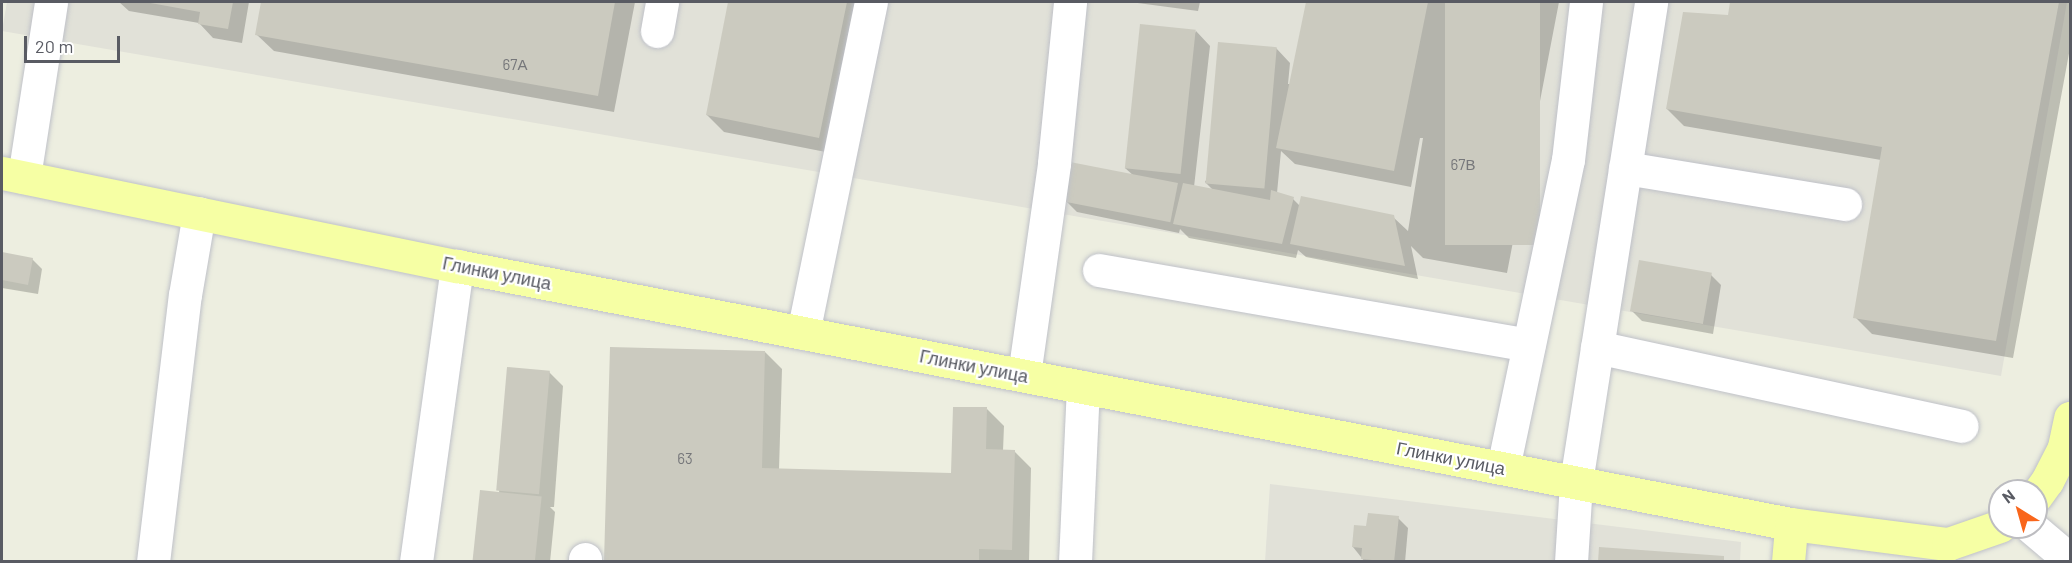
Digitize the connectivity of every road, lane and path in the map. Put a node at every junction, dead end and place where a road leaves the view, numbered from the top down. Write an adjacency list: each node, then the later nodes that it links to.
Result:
1 (51, 2): 7 (lane)
2 (872, 2): 12 (lane)
3 (1070, 2): 15 (lane)
4 (1586, 2): 13 (lane)
5 (1652, 2): 6 (lane)
6 (1625, 168): 8 (lane); 14 (lane)
7 (13, 175): 9 (main road, Глинки улица)
8 (1845, 204)
9 (199, 213): 10 (main road, Глинки улица); 26 (lane)
10 (457, 266): 12 (main road, Глинки улица); 27 (lane)
11 (1099, 270): 13 (lane)
12 (803, 333): 15 (main road, Глинки улица)
13 (1529, 345): 19 (lane)
14 (1597, 347): 18 (lane); 21 (lane)
15 (1024, 375): 16 (main road, Глинки улица)
16 (1083, 387): 19 (main road, Глинки улица); 28 (lane)
17 (2070, 418): 20 (main road)
18 (1962, 426)
19 (1503, 468): 21 (main road, Глинки улица)
20 (2048, 480)
21 (1576, 482): 22 (main road, Глинки улица); 29 (lane)
22 (1791, 524): 23 (main road, Глинки улица); 30 (main road)
23 (1988, 530)
24 (2045, 539): 25 (lane)
25 (2070, 560)
26 (153, 561)
27 (416, 561)
28 (1075, 561)
29 (1570, 561)
30 (1788, 561)

